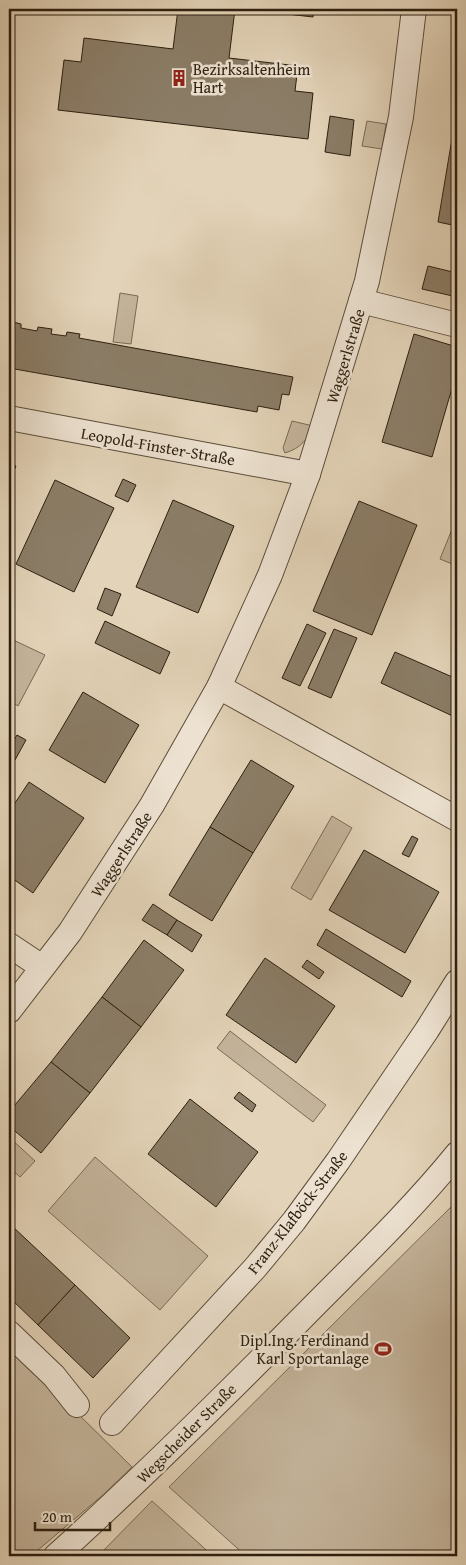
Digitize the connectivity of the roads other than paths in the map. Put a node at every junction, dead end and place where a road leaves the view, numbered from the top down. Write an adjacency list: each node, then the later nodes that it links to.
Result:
1 (414, 9): 2 (street, Waggerlstraße)
2 (361, 301): 3 (street); 5 (street, Waggerlstraße)
3 (457, 324)
4 (9, 418): 5 (street, Leopold-Finster-Straße)
5 (308, 474): 6 (street, Waggerlstraße)
6 (219, 687): 7 (street); 9 (street, Waggerlstraße)
7 (457, 819)
8 (9, 945): 9 (street)
9 (42, 967): 11 (street, Waggerlstraße)
10 (457, 982): 15 (street, Franz-Klafböck-Straße)
11 (9, 1011)
12 (457, 1154): 16 (street, Wegscheider Straße)
13 (9, 1333): 14 (street)
14 (76, 1405)
15 (112, 1423)
16 (56, 1556)

